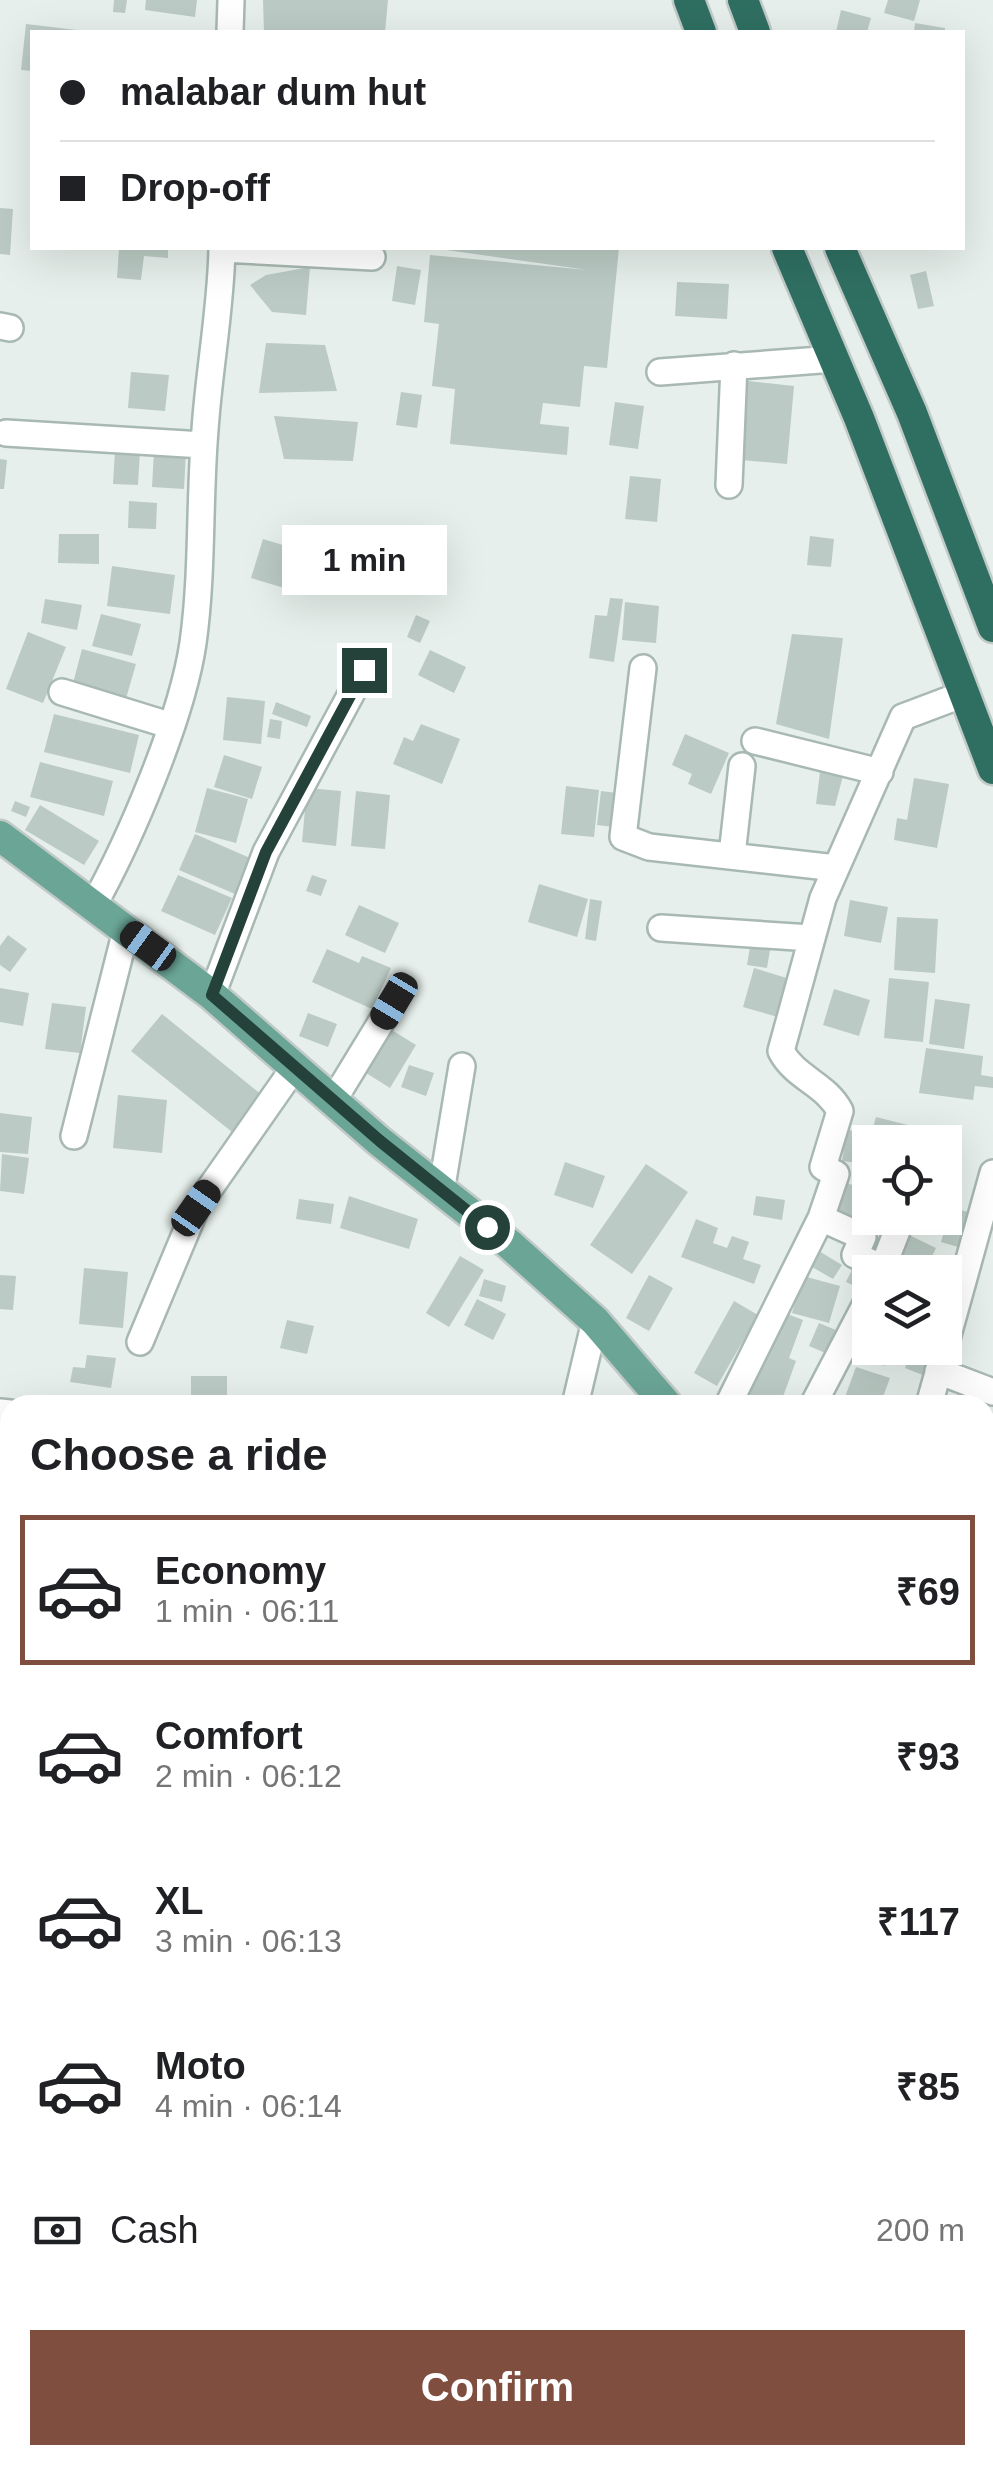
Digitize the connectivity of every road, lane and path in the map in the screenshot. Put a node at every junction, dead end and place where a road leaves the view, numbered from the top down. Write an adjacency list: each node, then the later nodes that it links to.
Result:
1 (231, 0): 4 (street)
2 (689, 0): 5 (highway)
3 (744, 0): 6 (highway)
4 (230, 30)
5 (700, 30)
6 (754, 30)
7 (222, 250): 16 (street)
8 (255, 250): 11 (street)
9 (787, 250): 12 (highway)
10 (841, 250): 18 (highway)
11 (372, 257)
12 (834, 359): 13 (street); 22 (highway)
13 (734, 365): 14 (street); 17 (street)
14 (660, 372)
15 (6, 434): 16 (street)
16 (204, 445): 23 (street)
17 (729, 485)
18 (993, 627)
19 (643, 668): 29 (street)
20 (364, 670): 35 (street)
21 (62, 692): 23 (street)
22 (964, 694): 26 (highway); 27 (street)
23 (168, 726): 31 (street)
24 (755, 740): 27 (street)
25 (742, 766): 29 (street)
26 (993, 770)
27 (880, 772): 30 (street)
28 (0, 836): 31 (main road)
29 (732, 854): 30 (street)
30 (836, 868): 34 (street)
31 (92, 906): 33 (main road)
32 (660, 928): 34 (street)
33 (126, 930): 35 (main road); 40 (street)
34 (811, 938): 43 (street)
35 (212, 995): 38 (main road)
36 (394, 1001): 39 (street)
37 (462, 1066): 42 (street)
38 (294, 1068): 39 (main road); 48 (street)
39 (333, 1102): 42 (main road)
40 (74, 1136)
41 (993, 1173): 45 (street)
42 (442, 1192): 46 (main road)
43 (820, 1218): 44 (street); 54 (street)
44 (855, 1255)
45 (962, 1267)
46 (595, 1321): 52 (street); 53 (main road)
47 (852, 1331): 55 (street)
48 (140, 1342)
49 (940, 1365): 56 (street)
50 (957, 1365): 51 (street)
51 (993, 1392)
52 (577, 1395)
53 (658, 1395)
54 (733, 1395)
55 (818, 1395)
56 (932, 1395)

